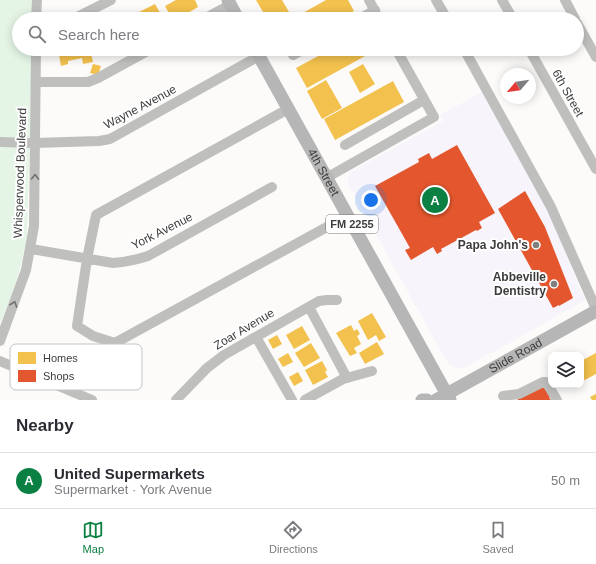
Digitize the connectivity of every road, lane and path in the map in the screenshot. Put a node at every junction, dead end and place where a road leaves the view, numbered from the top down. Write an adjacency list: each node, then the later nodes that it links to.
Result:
1 (37, 0): 8 (street)
2 (111, 0): 9 (street)
3 (369, 0): 12 (street)
4 (436, 0): 13 (street)
5 (502, 0): 14 (street)
6 (565, 0): 15 (street)
7 (229, 2): 10 (street); 11 (main road)
8 (36, 12)
9 (87, 12)
10 (214, 12)
11 (234, 12)
12 (375, 12)
13 (443, 12)
14 (509, 12)
15 (571, 12)
16 (584, 35): 24 (street)
17 (36, 56): 25 (street, Whisperwood Boulevard)
18 (138, 56): 25 (street)
19 (252, 56): 29 (street, Wayne Avenue)
20 (259, 56): 27 (main road, 4th Street / FM 2255)
21 (400, 56): 26 (street)
22 (468, 56): 39 (street)
23 (533, 56): 31 (street, 6th Street)
24 (596, 57)
25 (36, 82): 29 (street, Whisperwood Boulevard)
26 (424, 100): 30 (street); 32 (street)
27 (288, 109): 32 (main road, 4th Street / FM 2255); 36 (street)
28 (0, 142): 29 (street, Wayne Avenue)
29 (35, 143): 35 (street, Whisperwood Boulevard, one-way to 29)
30 (345, 145)
31 (596, 169)
32 (326, 178): 34 (main road, 4th Street / FM 2255)
33 (272, 187): 36 (street, York Avenue)
34 (347, 216): 36 (street); 51 (main road, 4th Street / FM 2255)
35 (31, 249): 36 (street, York Avenue); 41 (street, Whisperwood Boulevard, one-way to 35)
36 (87, 259)
37 (337, 300): 38 (street, Zoar Avenue)
38 (309, 307): 40 (street, Zoar Avenue); 46 (street)
39 (596, 310): 51 (main road, Slide Road)
40 (256, 337): 53 (street, Zoar Avenue); 54 (street)
41 (0, 341)
42 (0, 361): 43 (street)
43 (10, 365)
44 (372, 372): 46 (street)
45 (539, 376): 47 (street)
46 (347, 378): 55 (street)
47 (548, 384): 50 (street)
48 (550, 388): 58 (street)
49 (68, 390): 52 (street)
50 (503, 396)
51 (444, 398)
52 (92, 400)
53 (176, 400)
54 (292, 400)
55 (305, 400)
56 (422, 400): 57 (main road)
57 (427, 400)
58 (557, 400)

